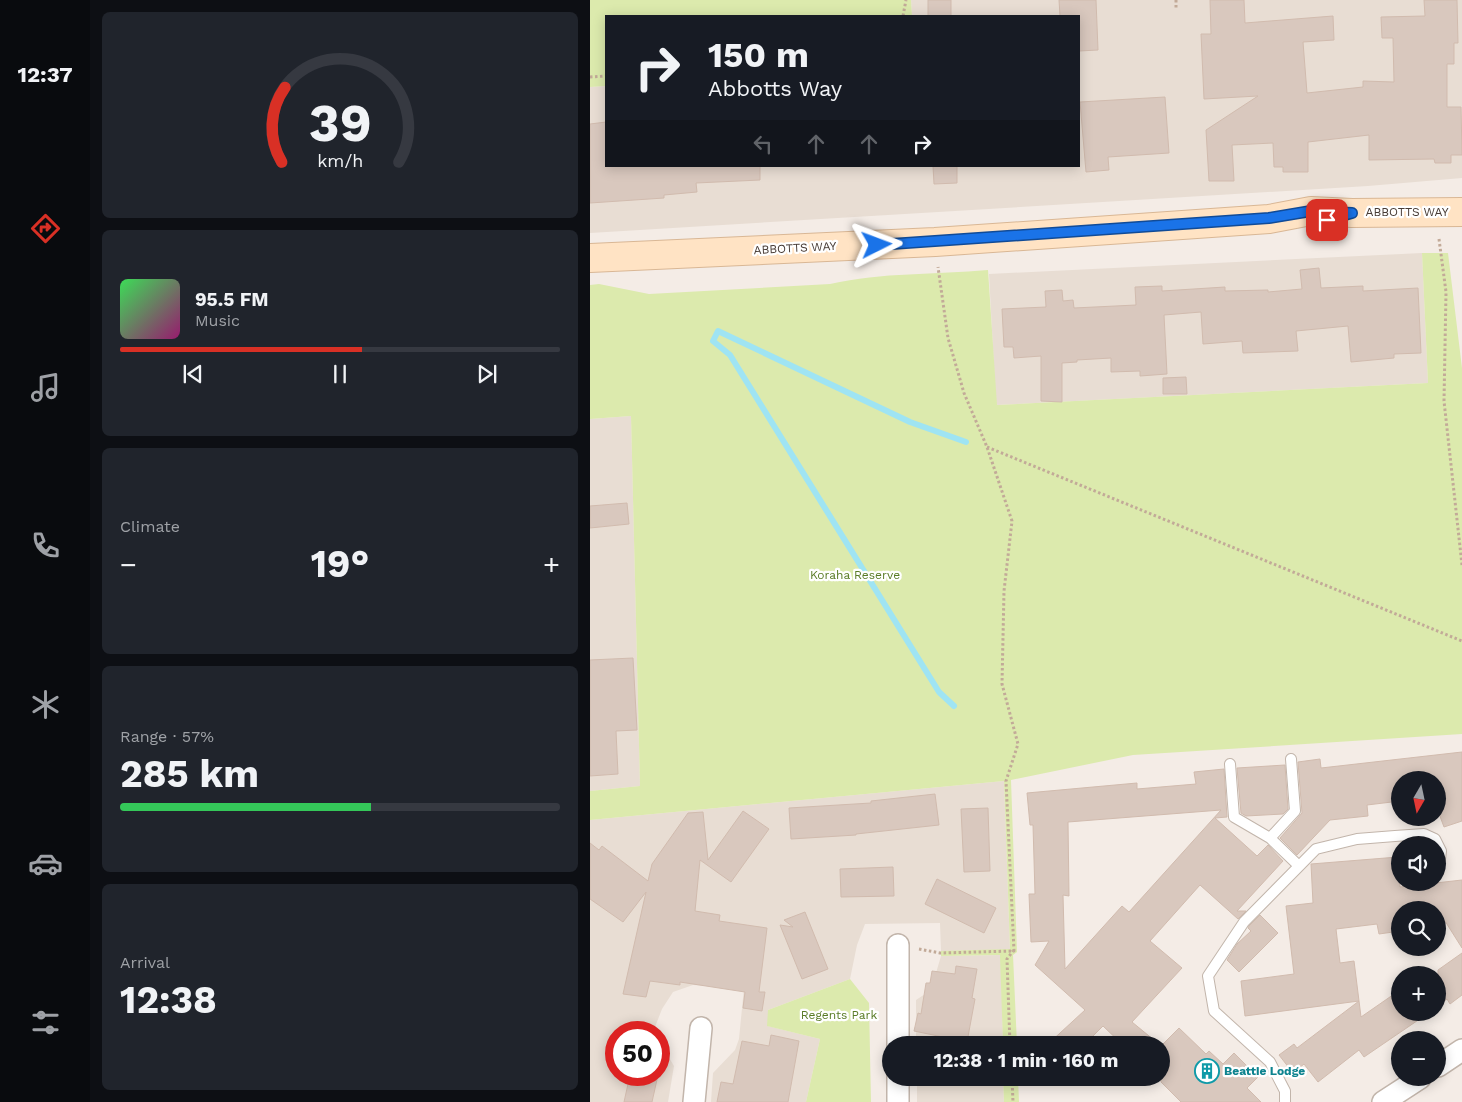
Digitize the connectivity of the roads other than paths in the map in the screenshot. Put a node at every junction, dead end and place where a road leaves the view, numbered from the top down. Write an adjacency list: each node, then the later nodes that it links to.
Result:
1 (1462, 212): 2 (main road, ABBOTTS WAY)
2 (590, 258)
3 (1291, 759): 8 (lane)
4 (1230, 764): 8 (lane)
5 (1391, 836): 9 (lane)
6 (1395, 836): 7 (lane)
7 (1428, 836)
8 (1270, 838): 9 (lane)
9 (1299, 866): 19 (lane)
10 (898, 946): 12 (street)
11 (701, 1028): 17 (street)
12 (898, 1036)
13 (1462, 1050): 14 (street)
14 (1446, 1061)
15 (898, 1086): 18 (street)
16 (1408, 1086): 20 (street)
17 (694, 1102)
18 (898, 1102)
19 (1285, 1102)
20 (1383, 1102)

